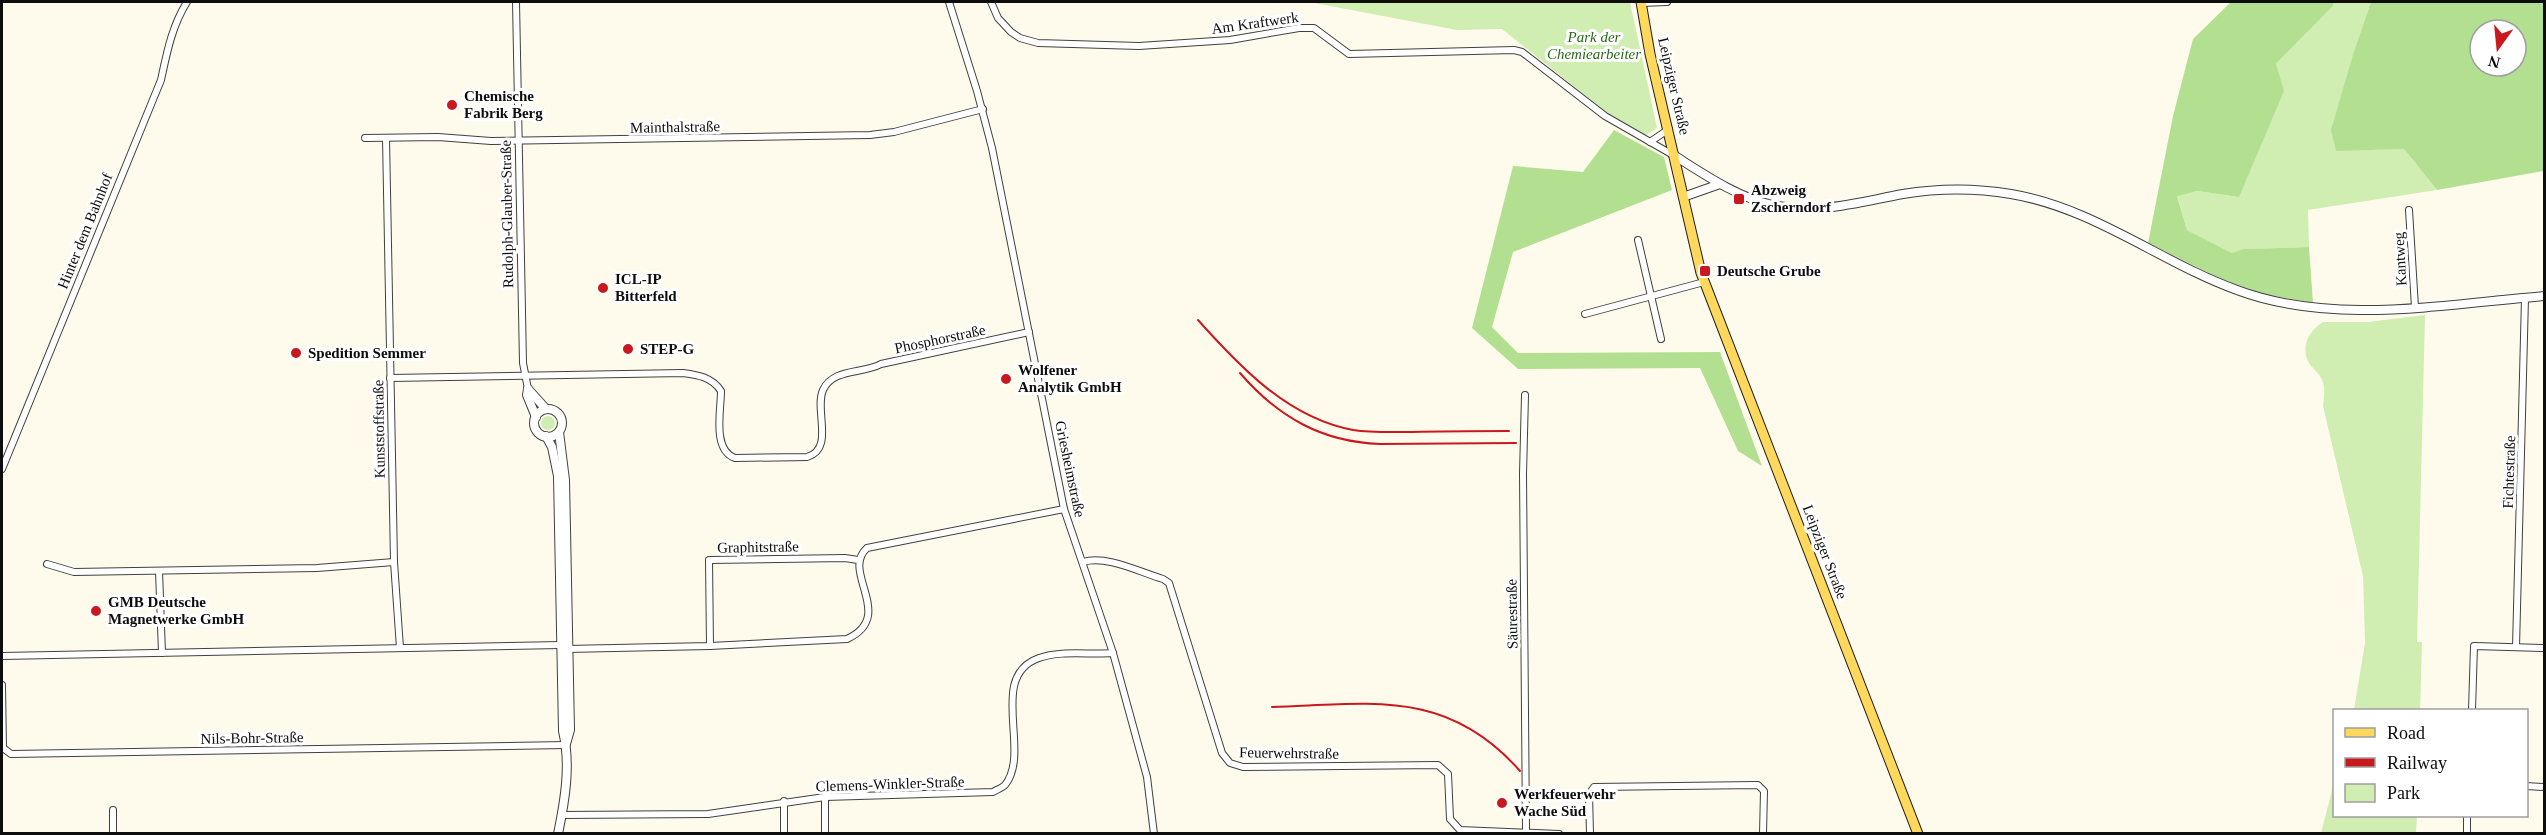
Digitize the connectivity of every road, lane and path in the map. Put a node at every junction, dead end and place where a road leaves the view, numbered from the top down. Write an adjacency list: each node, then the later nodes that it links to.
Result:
1 (187, 2): 34 (street, Hinter dem Bahnhof)
2 (516, 2): 11 (street, Rudolph-Glauber-Straße)
3 (949, 2): 7 (street, Griesheimstraße)
4 (991, 2): 12 (street, Am Kraftwerk)
5 (1641, 2): 6 (street); 8 (main road, Leipziger Straße)
6 (1667, 2)
7 (982, 109): 11 (street, Mainthalstraße); 24 (street, Griesheimstraße)
8 (1669, 129): 12 (street); 13 (main road, Leipziger Straße)
9 (365, 138): 10 (street, Mainthalstraße)
10 (386, 138): 11 (street, Mainthalstraße); 27 (street, Kunststoffstraße)
11 (519, 140): 26 (street, Rudolph-Glauber-Straße)
12 (1650, 142): 13 (street, Am Kraftwerk)
13 (1675, 156): 14 (street); 15 (main road, Leipziger Straße)
14 (1719, 184): 15 (street); 22 (street)
15 (1683, 197): 18 (main road, Leipziger Straße)
16 (2409, 210): 22 (street, Kantweg)
17 (1638, 240): 19 (street)
18 (1704, 282): 19 (street); 69 (main road, Leipziger Straße)
19 (1650, 296): 23 (street); 25 (street)
20 (2544, 296): 21 (street)
21 (2525, 298): 22 (street); 42 (street, Fichtestraße)
22 (2415, 307)
23 (1585, 314)
24 (1029, 332): 26 (street, Phosphorstraße); 35 (street, Griesheimstraße)
25 (1660, 339)
26 (525, 375): 27 (street); 28 (street, Rudolph-Glauber-Straße)
27 (390, 378): 37 (street, Kunststoffstraße)
28 (528, 388): 30 (street, Rudolph-Glauber-Straße); 31 (street, Rudolph-Glauber-Straße)
29 (1525, 395): 59 (street, Säurestraße)
30 (546, 409): 31 (street); 32 (street, Rudolph-Glauber-Straße)
31 (536, 417): 33 (street, Rudolph-Glauber-Straße)
32 (559, 432): 33 (street); 44 (street, Rudolph-Glauber-Straße)
33 (546, 436): 44 (street, Rudolph-Glauber-Straße)
34 (2, 469)
35 (1064, 508): 36 (street); 38 (street, Griesheimstraße)
36 (858, 560): 41 (street); 41 (street, Graphitstraße)
37 (394, 562): 40 (street); 43 (street, Kunststoffstraße)
38 (1083, 562): 47 (street, Griesheimstraße); 60 (street, Feuerwehrstraße)
39 (47, 564): 40 (street)
40 (159, 571): 46 (street)
41 (710, 646): 44 (street)
42 (2516, 647): 45 (street); 50 (street)
43 (400, 648): 44 (street); 46 (street)
44 (563, 648): 51 (street, Rudolph-Glauber-Straße)
45 (2544, 648)
46 (162, 653): 48 (street)
47 (1113, 653): 54 (street, Clemens-Winkler-Straße); 65 (street, Griesheimstraße)
48 (2, 656)
49 (2, 685): 51 (street, Nils-Bohr-Straße)
50 (2472, 709)
51 (566, 745): 57 (street, Rudolph-Glauber-Straße)
52 (2528, 786): 53 (street)
53 (2544, 787)
54 (825, 797): 55 (street, Clemens-Winkler-Straße); 64 (street)
55 (784, 801): 57 (street, Clemens-Winkler-Straße); 63 (street)
56 (113, 810): 61 (street)
57 (561, 815): 62 (street, Rudolph-Glauber-Straße)
58 (2468, 817): 70 (street)
59 (1526, 831): 60 (street); 66 (street)
60 (1506, 833)
61 (113, 834)
62 (558, 834)
63 (784, 834)
64 (825, 834)
65 (1154, 834)
66 (1559, 834)
67 (1590, 834): 68 (street)
68 (1763, 834)
69 (1918, 834)
70 (2467, 834)

